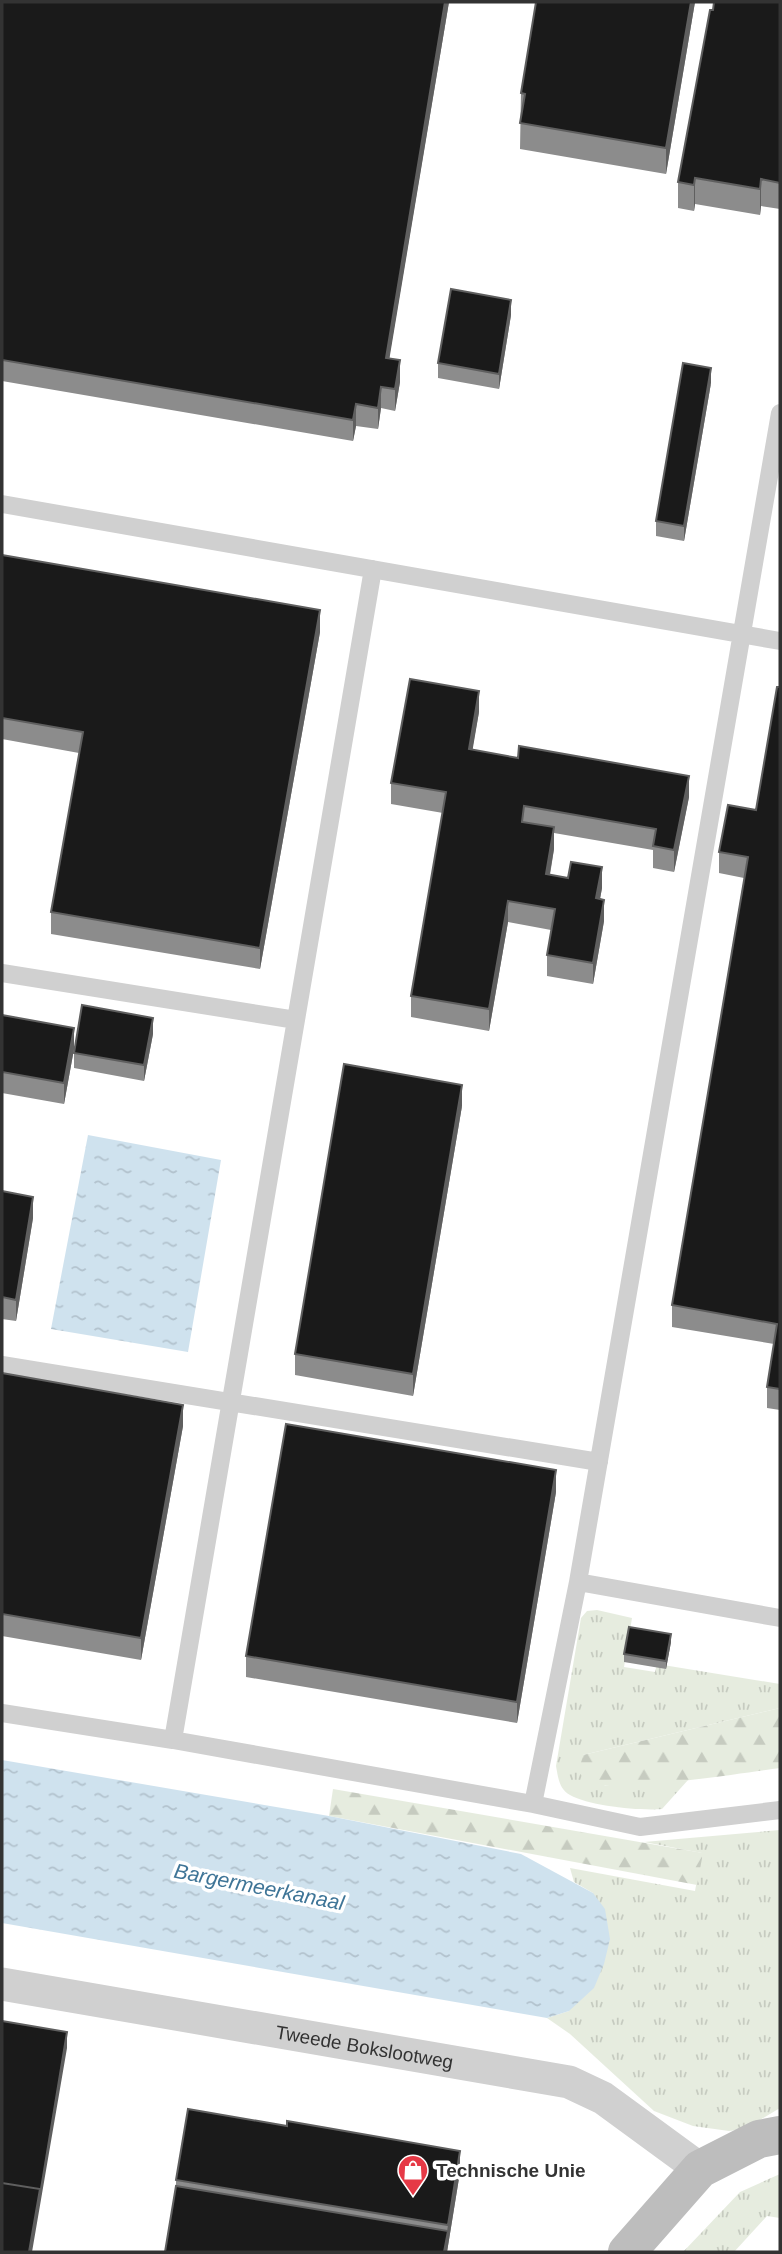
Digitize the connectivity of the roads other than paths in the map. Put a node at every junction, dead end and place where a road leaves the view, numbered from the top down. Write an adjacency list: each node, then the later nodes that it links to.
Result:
1 (780, 413): 4 (lane)
2 (2, 504): 3 (lane)
3 (373, 569): 4 (lane); 7 (lane)
4 (743, 634): 5 (lane); 10 (lane)
5 (780, 641)
6 (2, 973): 7 (lane)
7 (296, 1020): 9 (lane)
8 (2, 1365): 9 (lane)
9 (230, 1404): 10 (lane); 14 (lane)
10 (599, 1462): 11 (lane)
11 (578, 1581): 12 (lane); 15 (lane)
12 (780, 1618)
13 (2, 1713): 14 (lane)
14 (173, 1740): 15 (lane)
15 (533, 1804): 16 (lane)
16 (780, 1810)
17 (2, 1984): 19 (street, Tweede Bokslootweg)
18 (780, 2135): 19 (street)
19 (700, 2169): 20 (street)
20 (627, 2252)

